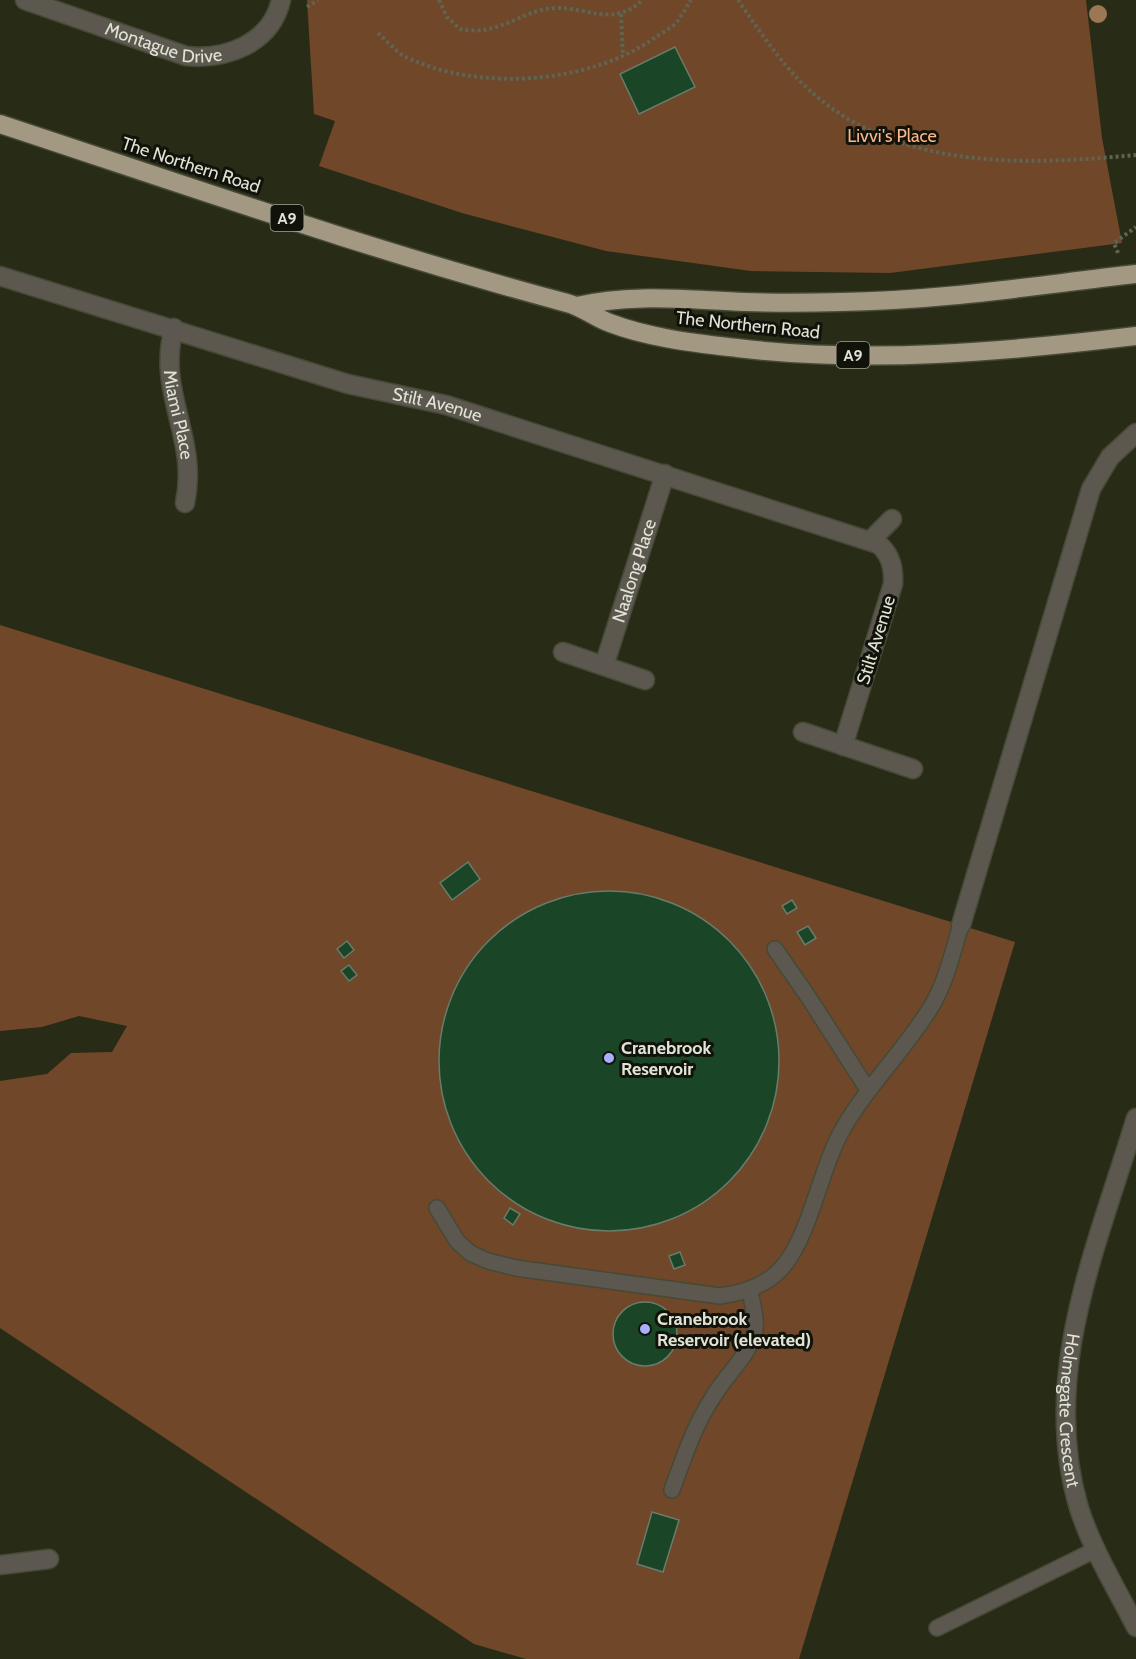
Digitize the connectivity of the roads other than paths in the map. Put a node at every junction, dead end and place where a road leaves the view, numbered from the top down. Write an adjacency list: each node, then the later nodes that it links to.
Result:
1 (25, 0): 2 (street, Montague Drive)
2 (281, 0)
3 (0, 124): 6 (highway, The Northern Road / A9)
4 (1136, 274): 6 (highway, The Northern Road)
5 (0, 276): 7 (street, Stilt Avenue)
6 (577, 306): 8 (highway, The Northern Road / A9)
7 (174, 328): 10 (street, Stilt Avenue); 11 (street, Miami Place)
8 (1136, 336)
9 (1136, 433): 20 (street)
10 (665, 474): 13 (street, Stilt Avenue); 15 (street, Naalong Place)
11 (185, 503)
12 (892, 519): 13 (street)
13 (872, 540): 18 (street, Stilt Avenue)
14 (563, 652): 15 (street)
15 (604, 666): 16 (street)
16 (645, 680)
17 (802, 732): 18 (street)
18 (843, 746): 19 (street)
19 (913, 769)
20 (961, 925): 22 (lane)
21 (775, 950): 22 (lane)
22 (868, 1090): 25 (lane)
23 (1136, 1118): 27 (street, Holmegate Crescent)
24 (437, 1208): 25 (lane)
25 (750, 1290): 26 (lane)
26 (672, 1490)
27 (1096, 1549): 30 (street, Holmegate Crescent); 31 (lane)
28 (49, 1559): 29 (street)
29 (0, 1565)
30 (1136, 1627)
31 (937, 1629)

